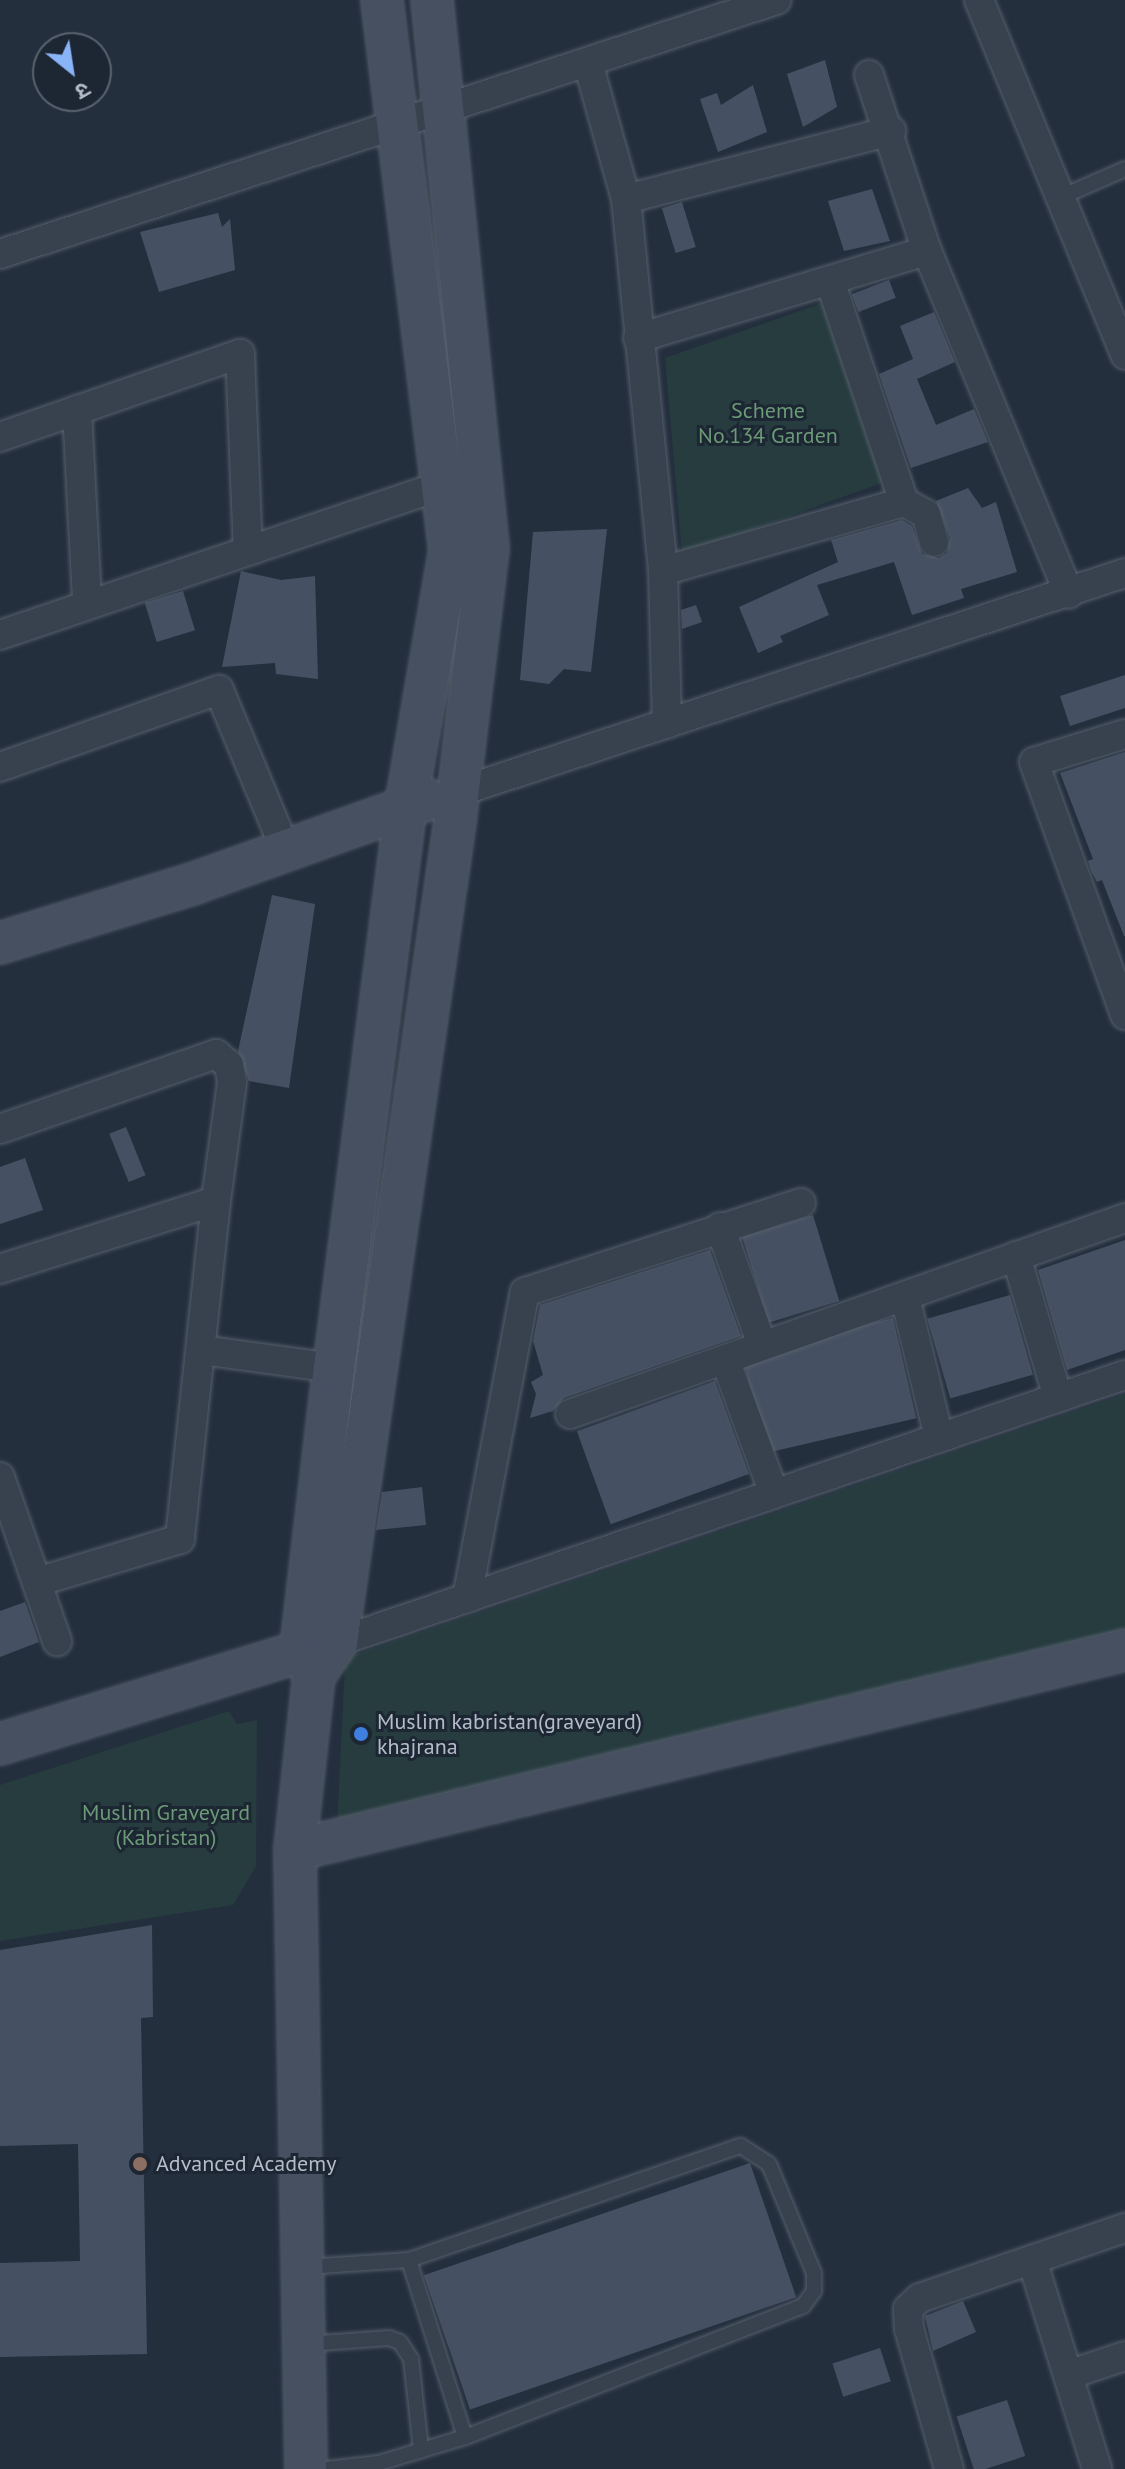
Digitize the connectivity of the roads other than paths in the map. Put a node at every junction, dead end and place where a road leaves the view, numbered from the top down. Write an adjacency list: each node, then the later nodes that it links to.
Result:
1 (382, 0): 8 (street)
2 (432, 0): 7 (street)
3 (776, 0): 5 (street)
4 (979, 0): 11 (street)
5 (588, 63): 7 (street); 12 (street)
6 (869, 75): 9 (street)
7 (443, 112): 8 (street); 32 (street)
8 (396, 121): 14 (street); 20 (street)
9 (891, 131): 12 (street); 13 (street)
10 (1125, 169): 11 (lane)
11 (1061, 197): 17 (street)
12 (626, 199): 16 (street)
13 (927, 251): 15 (street); 26 (street)
14 (0, 254)
15 (830, 281): 16 (street); 21 (street)
16 (638, 338): 24 (street)
17 (1125, 355)
18 (77, 410): 19 (street); 23 (street); 27 (street)
19 (0, 437)
20 (442, 485): 23 (street); 33 (street)
21 (904, 502): 22 (street); 24 (street)
22 (934, 542)
23 (248, 549): 27 (street)
24 (663, 571): 29 (street)
25 (1125, 573): 26 (street)
26 (1069, 594): 29 (street)
27 (87, 603): 28 (street)
28 (0, 635)
29 (667, 724): 32 (street)
30 (1125, 734): 36 (street)
31 (0, 767): 34 (street)
32 (458, 792): 33 (street); 59 (street)
33 (406, 805): 34 (street); 48 (street)
34 (286, 851): 35 (street)
35 (0, 943)
36 (1125, 1015)
37 (0, 1129): 38 (street)
38 (216, 1201): 43 (street); 46 (street)
39 (801, 1203): 41 (street)
40 (1125, 1218): 42 (street)
41 (720, 1227): 45 (street); 56 (street)
42 (1016, 1256): 44 (street); 50 (street)
43 (0, 1269)
44 (905, 1297): 45 (street); 52 (street)
45 (762, 1345): 47 (street)
46 (202, 1350): 48 (street); 55 (street)
47 (726, 1362): 51 (street); 54 (street)
48 (334, 1368): 59 (street)
49 (1125, 1375): 50 (street)
50 (1058, 1398): 52 (street)
51 (570, 1414)
52 (939, 1438): 54 (street)
53 (0, 1477): 55 (street)
54 (774, 1494): 56 (street)
55 (37, 1582): 57 (street)
56 (467, 1598): 59 (street)
57 (57, 1641)
58 (1125, 1650): 61 (street)
59 (318, 1655): 60 (street); 61 (street)
60 (0, 1744)
61 (295, 1850): 65 (street)
62 (1125, 2228): 64 (street)
63 (409, 2260): 65 (lane); 69 (lane); 69 (lane)
64 (1033, 2263): 68 (street); 73 (street)
65 (301, 2267): 66 (street)
66 (303, 2344): 70 (lane); 71 (street)
67 (1125, 2356): 68 (street)
68 (1068, 2375): 74 (street)
69 (465, 2437): 70 (lane)
70 (421, 2450): 72 (lane)
71 (306, 2469)
72 (327, 2469)
73 (949, 2469)
74 (1097, 2469)

